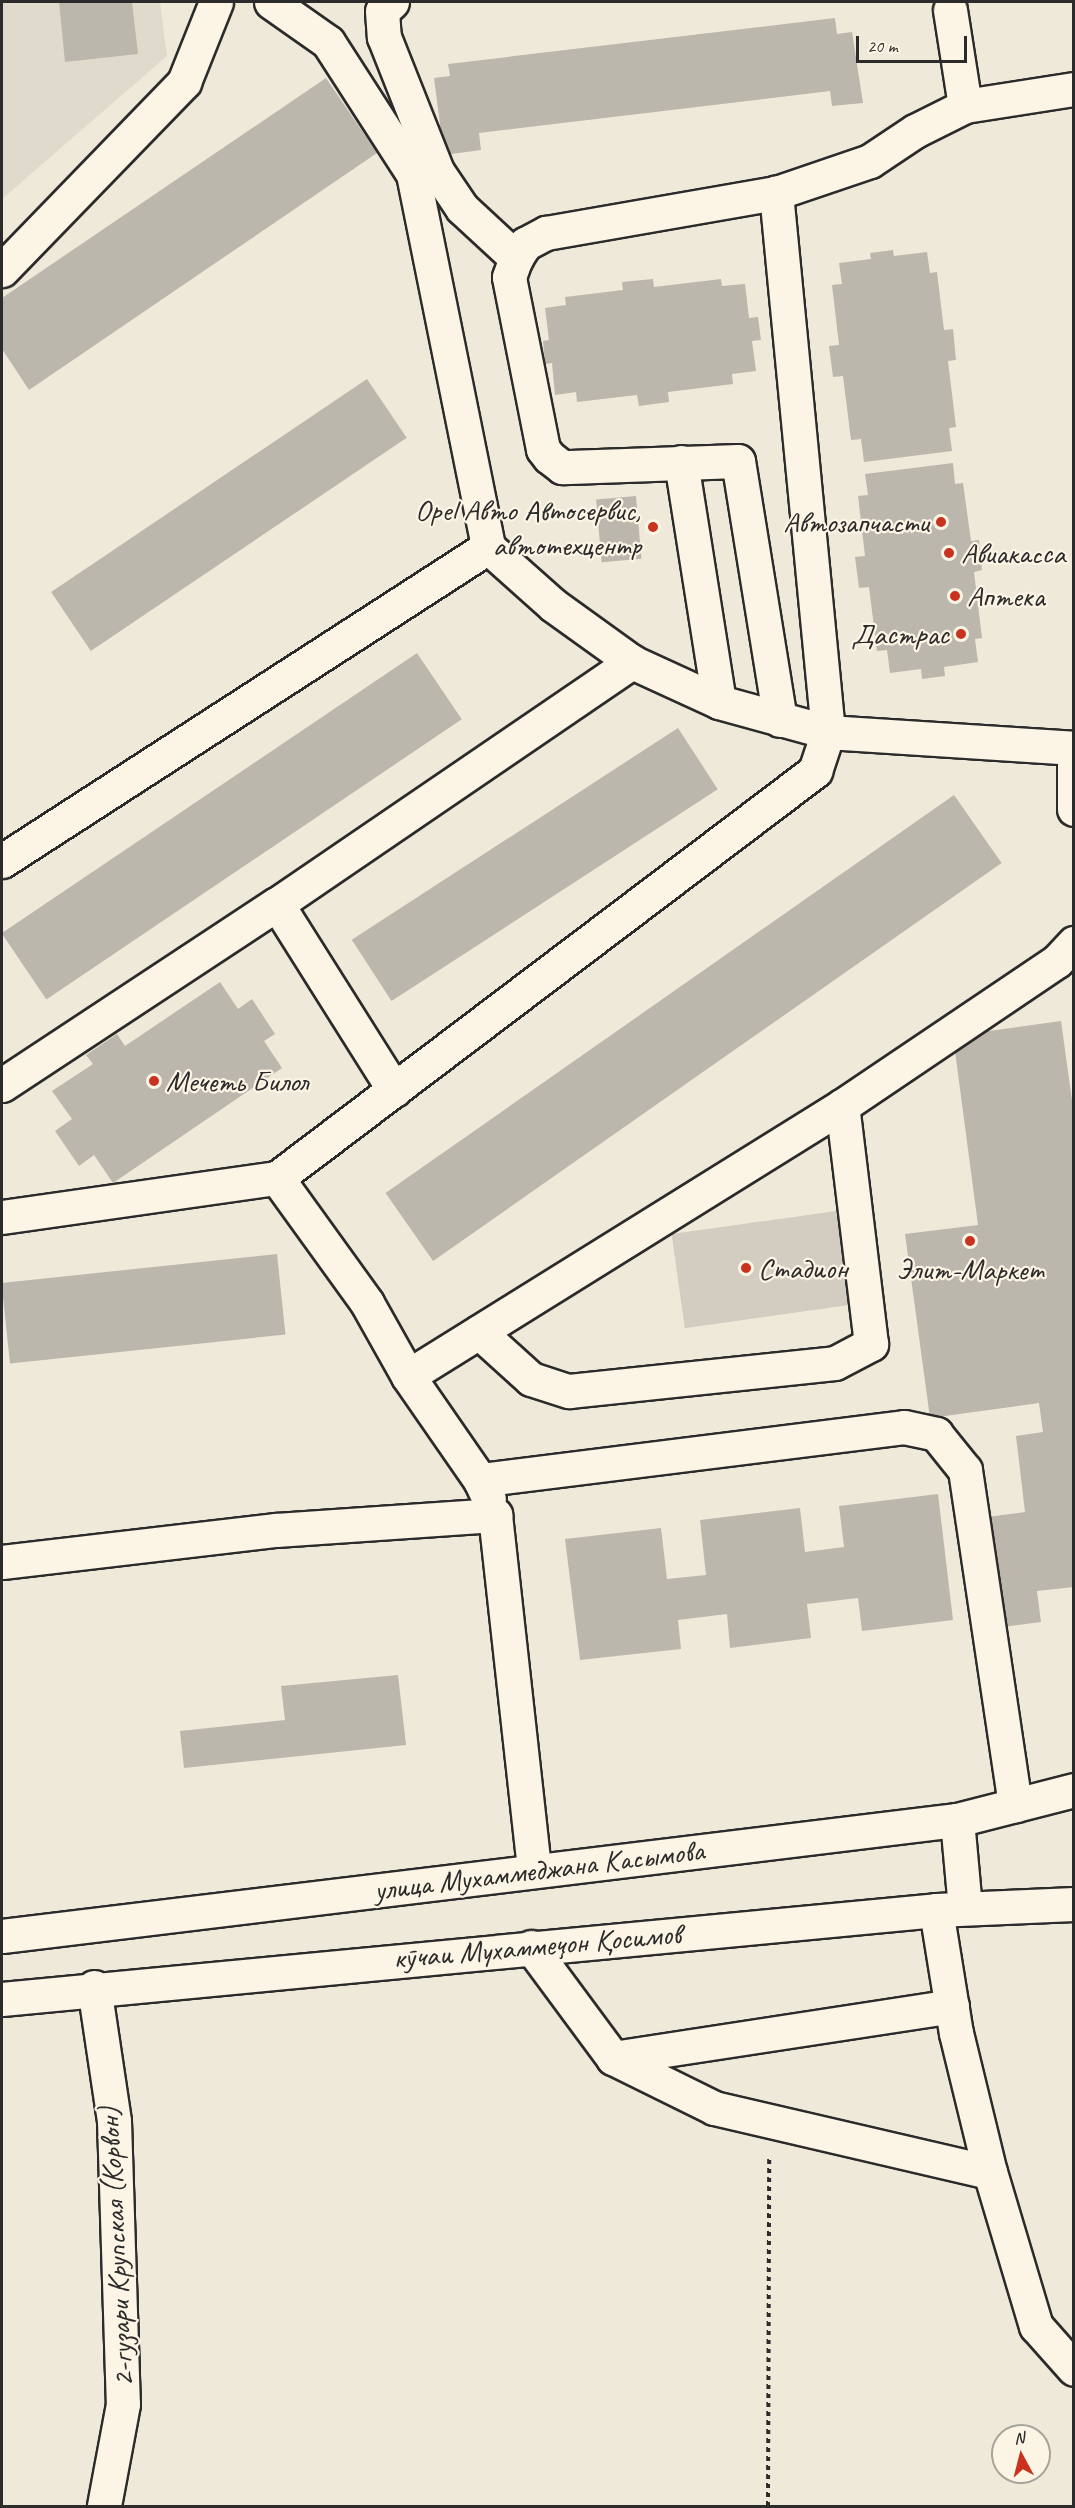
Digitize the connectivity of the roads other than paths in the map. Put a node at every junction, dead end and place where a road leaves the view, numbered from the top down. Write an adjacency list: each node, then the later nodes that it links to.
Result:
1 (216, 2): 10 (main road)
2 (271, 2): 7 (main road)
3 (392, 2): 7 (main road)
4 (950, 10): 6 (main road)
5 (1074, 89): 6 (main road)
6 (965, 106): 8 (main road)
7 (425, 172): 9 (main road); 12 (main road)
8 (776, 193): 9 (main road); 16 (main road)
9 (516, 258): 11 (main road)
10 (2, 270)
11 (681, 462): 14 (main road); 15 (main road)
12 (488, 547): 13 (main road); 19 (main road)
13 (632, 662): 14 (main road); 20 (main road)
14 (720, 702): 15 (main road)
15 (780, 720): 16 (main road)
16 (828, 732): 17 (main road); 23 (main road)
17 (1073, 748): 18 (main road)
18 (1074, 809)
19 (2, 861)
20 (278, 904): 22 (main road); 23 (main road)
21 (1074, 943): 24 (main road)
22 (2, 1085)
23 (394, 1090): 25 (main road)
24 (842, 1106): 27 (main road); 27 (main road)
25 (277, 1178): 26 (main road); 28 (main road)
26 (2, 1217)
27 (479, 1332): 28 (main road)
28 (408, 1376): 29 (main road)
29 (480, 1480): 30 (main road); 33 (main road)
30 (495, 1515): 31 (main road); 35 (main road)
31 (2, 1562)
32 (1074, 1790): 33 (main road, улица Мухаммеджана Касымова)
33 (1015, 1805): 34 (main road, улица Мухаммеджана Касымова)
34 (957, 1820): 35 (main road, улица Мухаммеджана Касымова); 37 (main road)
35 (534, 1871): 38 (main road, улица Мухаммеджана Касымова)
36 (1074, 1904): 37 (main road, кӯчаи Мухаммеҷон Қосимов)
37 (951, 1909): 39 (main road, кӯчаи Мухаммеҷон Қосимов); 42 (main road)
38 (2, 1936)
39 (531, 1947): 40 (main road, кӯчаи Мухаммеҷон Қосимов); 43 (main road)
40 (94, 1987): 41 (main road, кӯчаи Мухаммеҷон Қосимов); 46 (main road, 2-гузари Крупская (Корвон))
41 (2, 1999)
42 (952, 2007): 43 (main road); 44 (main road)
43 (613, 2058): 44 (main road)
44 (990, 2172): 45 (main road)
45 (1074, 2369)
46 (104, 2506)

